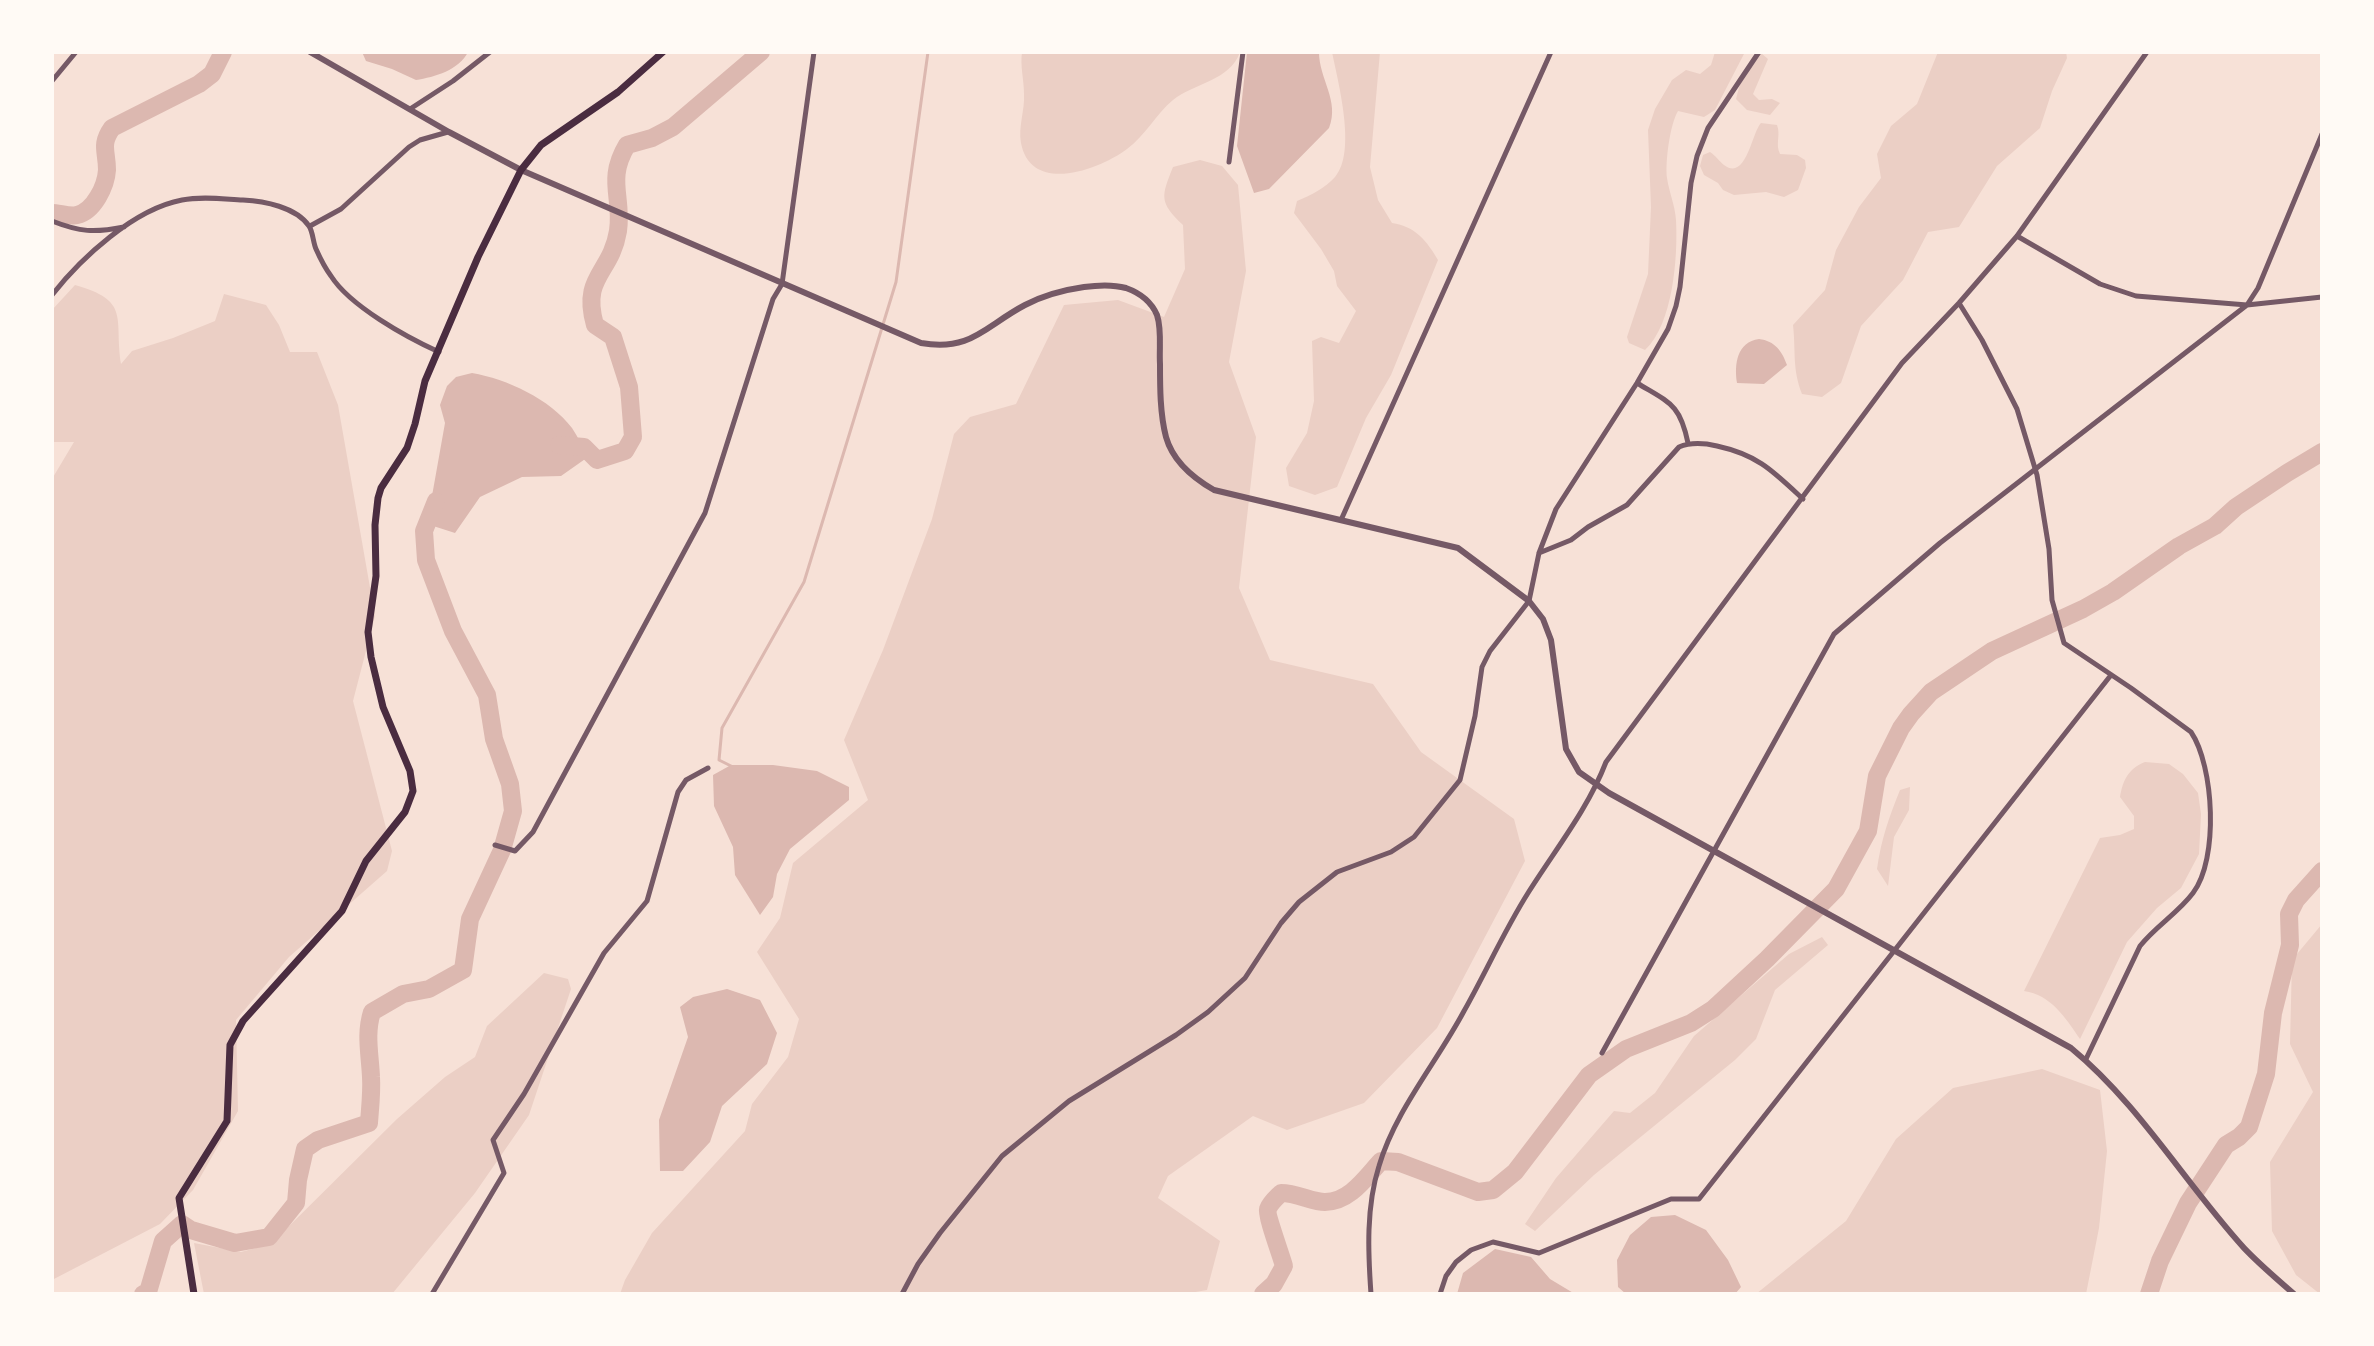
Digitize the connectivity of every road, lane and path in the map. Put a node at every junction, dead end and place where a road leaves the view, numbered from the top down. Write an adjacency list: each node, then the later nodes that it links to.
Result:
1 (76, 52): 10 (street)
2 (310, 52): 11 (street)
3 (490, 52): 11 (street)
4 (663, 52): 15 (main road)
5 (814, 52): 20 (street)
6 (1243, 52): 14 (street)
7 (1551, 52): 30 (street)
8 (1759, 52): 26 (street)
9 (2147, 52): 19 (street)
10 (52, 81)
11 (410, 109): 12 (street)
12 (449, 132): 15 (street); 18 (street)
13 (2322, 134): 24 (street)
14 (1229, 162)
15 (521, 170): 20 (street); 25 (main road)
16 (52, 221): 17 (street)
17 (129, 225): 18 (street); 21 (street)
18 (309, 226): 25 (street)
19 (2017, 236): 23 (street); 24 (street)
20 (782, 284): 30 (street); 36 (street)
21 (52, 295)
22 (2322, 297): 24 (street)
23 (1959, 303): 28 (street); 29 (street)
24 (2247, 305): 28 (street)
25 (439, 352): 40 (main road)
26 (1637, 383): 27 (street); 31 (street)
27 (1688, 443): 29 (street); 31 (street)
28 (2035, 469): 33 (street); 37 (street)
29 (1803, 499): 35 (street)
30 (1341, 520): 32 (street)
31 (1539, 553): 32 (street)
32 (1529, 601): 35 (street); 42 (street)
33 (2111, 675): 39 (street); 44 (street)
34 (708, 768): 41 (street)
35 (1597, 785): 37 (street); 43 (street)
36 (495, 845)
37 (1716, 851): 38 (street); 39 (street)
38 (1602, 1053)
39 (2086, 1059): 45 (street)
40 (194, 1294)
41 (432, 1294)
42 (902, 1294)
43 (1371, 1294)
44 (1440, 1294)
45 (2294, 1294)

